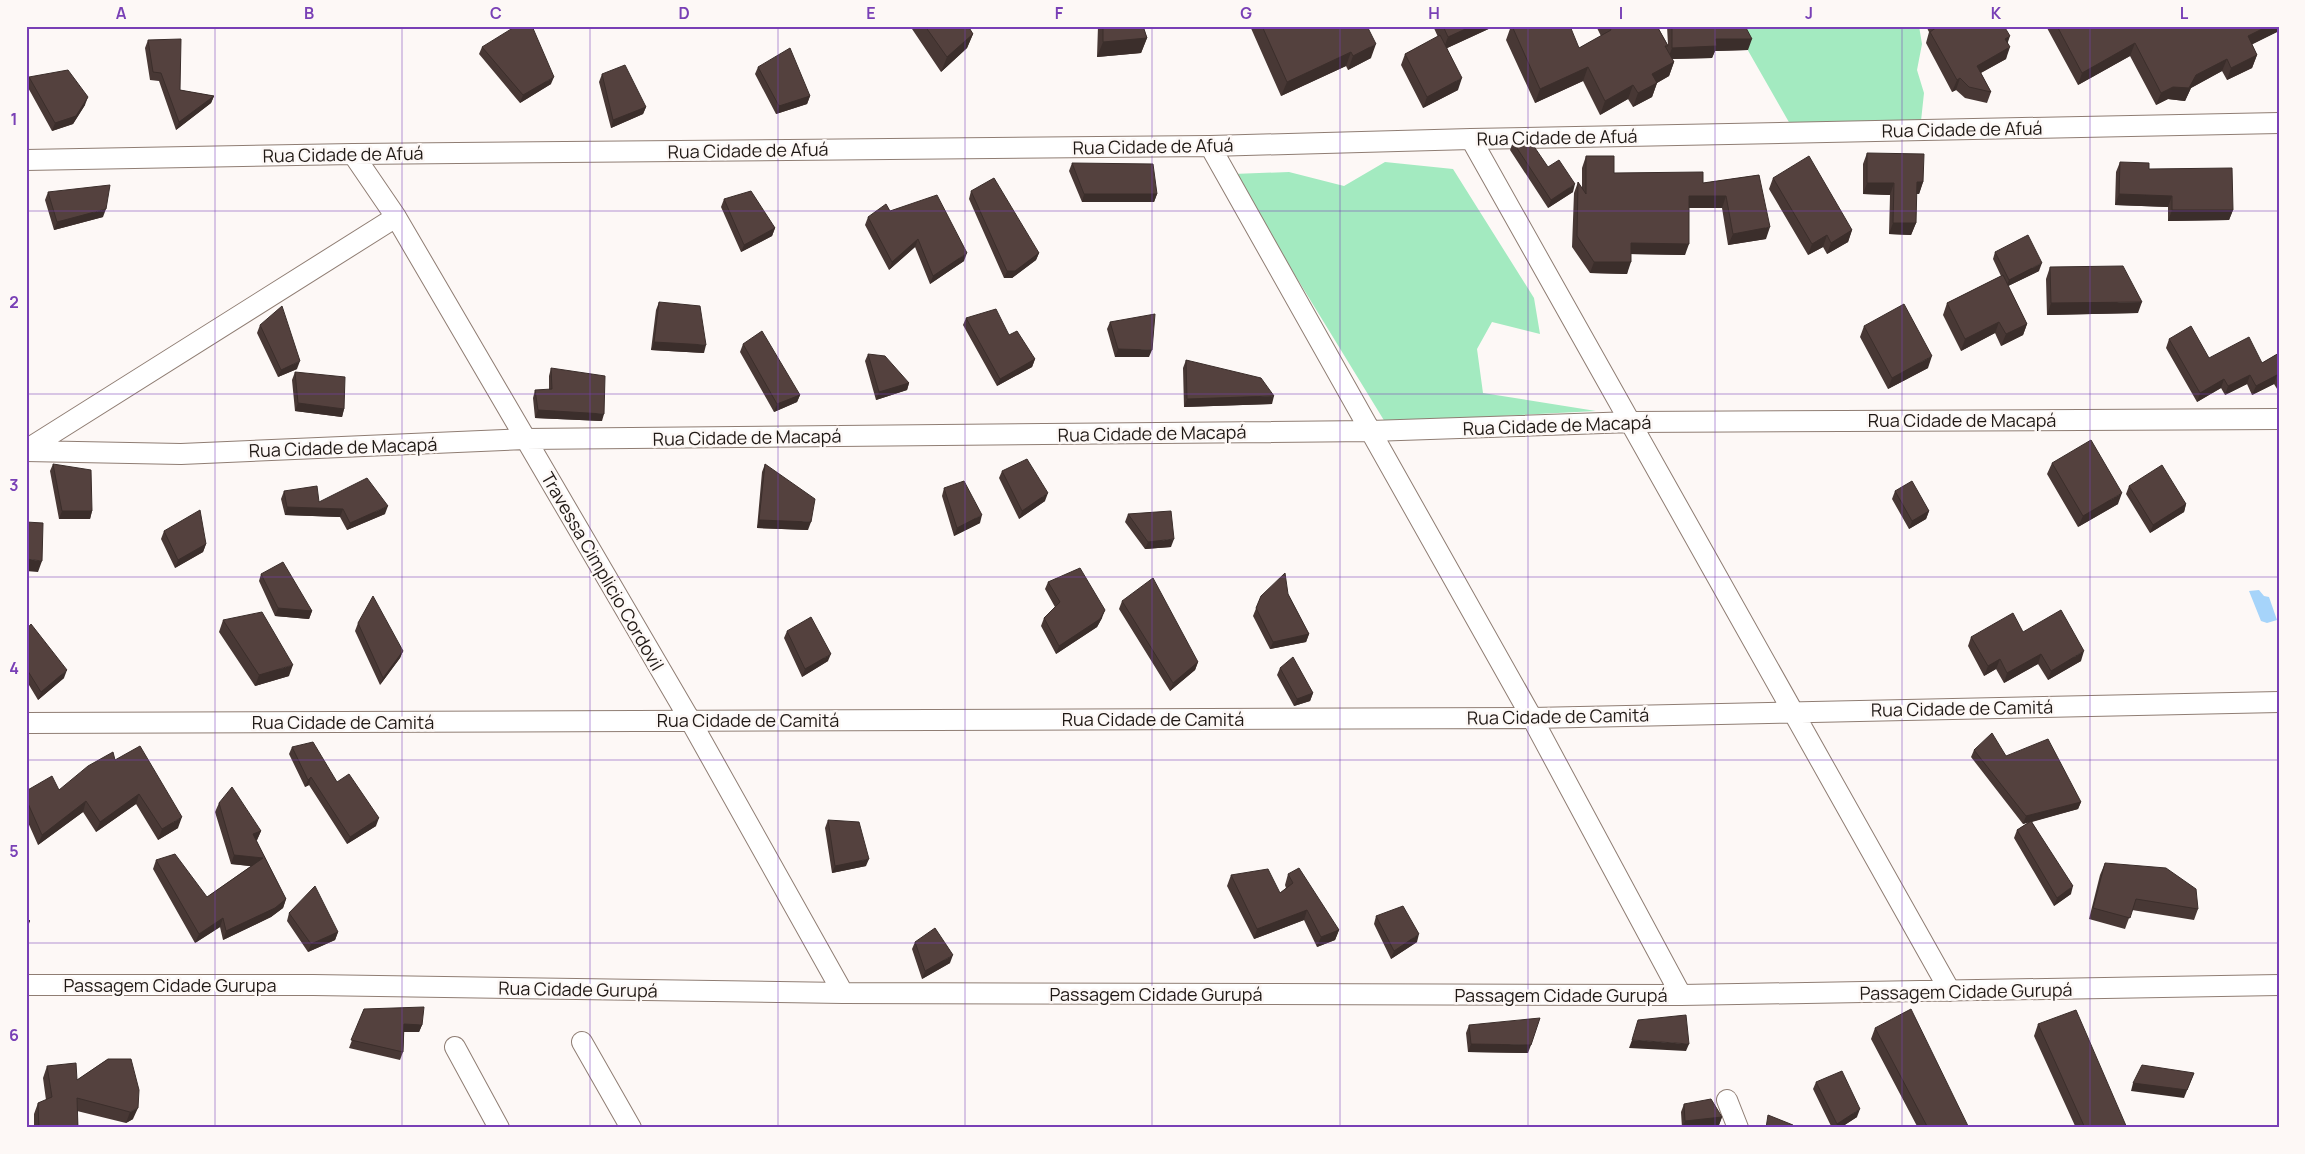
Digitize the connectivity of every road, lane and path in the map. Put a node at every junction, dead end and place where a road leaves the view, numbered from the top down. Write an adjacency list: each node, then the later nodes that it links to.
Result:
1 (2279, 123): 2 (street, Rua Cidade de Afuá)
2 (1471, 138): 3 (street, Rua Cidade de Afuá); 8 (street)
3 (1210, 146): 4 (street, Rua Cidade de Afuá); 9 (street)
4 (353, 154): 5 (street, Rua Cidade de Afuá); 6 (street, Travessa Cimplicio Cordovil)
5 (26, 160)
6 (396, 217): 10 (street, Travessa Cimplicio Cordovil); 11 (street)
7 (2279, 419): 8 (street, Rua Cidade de Macapá)
8 (1632, 422): 9 (street, Rua Cidade de Macapá); 13 (street)
9 (1371, 431): 10 (street, Rua Cidade de Macapá); 14 (street)
10 (526, 440): 11 (street, Rua Cidade de Macapá); 15 (street, Travessa Cimplicio Cordovil)
11 (26, 450)
12 (2279, 702): 13 (street, Rua Cidade de Camitá)
13 (1790, 711): 14 (street, Rua Cidade de Camitá); 20 (street)
14 (1532, 718): 15 (street, Rua Cidade de Camitá); 22 (street)
15 (690, 720): 16 (street, Rua Cidade de Camitá); 21 (street, Travessa Cimplicio Cordovil)
16 (26, 723)
17 (26, 985): 18 (street, Passagem Cidade Gurupa)
18 (313, 985): 21 (street, Rua Cidade Gurupá)
19 (2279, 985): 20 (street, Passagem Cidade Gurupá)
20 (1950, 991): 22 (street, Passagem Cidade Gurupá)
21 (843, 993): 22 (street, Passagem Cidade Gurupá)
22 (1681, 995)
23 (582, 1042): 27 (street)
24 (455, 1047): 26 (street)
25 (1727, 1100): 28 (street)
26 (499, 1128)
27 (631, 1128)
28 (1738, 1128)

